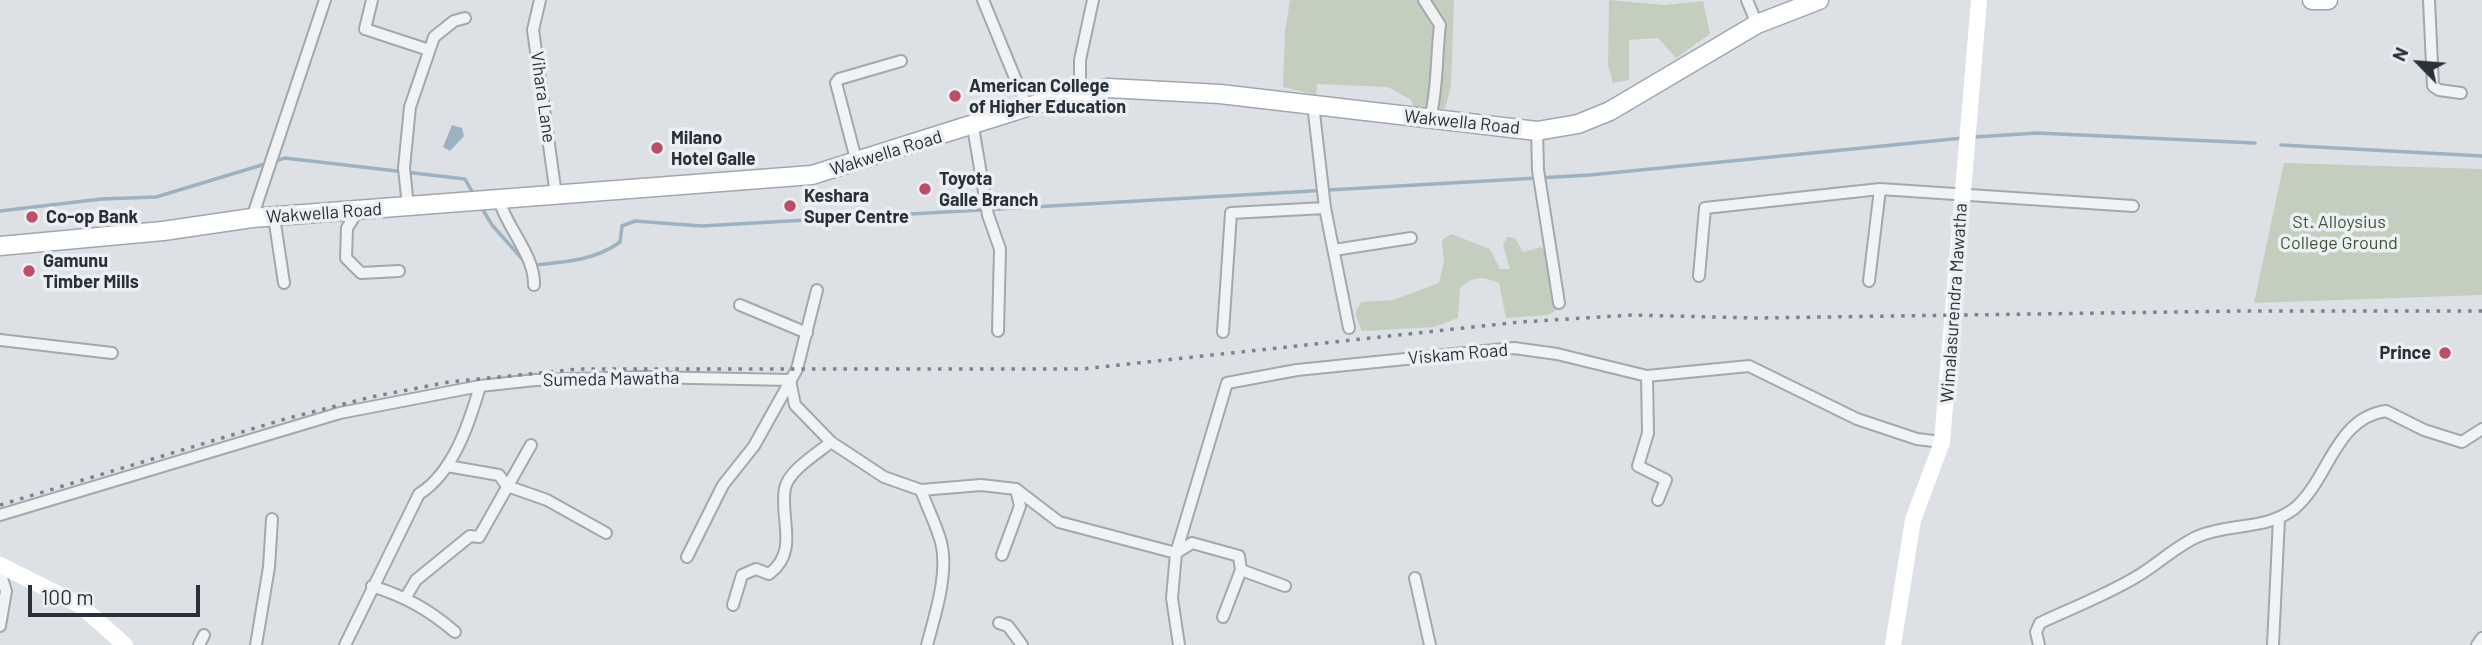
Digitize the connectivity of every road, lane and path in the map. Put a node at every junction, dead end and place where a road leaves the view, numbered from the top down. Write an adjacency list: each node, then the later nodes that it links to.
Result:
1 (325, 0): 34 (street)
2 (372, 0): 15 (street)
3 (540, 0): 27 (street, Vihara Lane)
4 (983, 0): 20 (street)
5 (1093, 0): 17 (street)
6 (1424, 0): 21 (street)
7 (1746, 0): 14 (street)
8 (1819, 0): 14 (main road, Wakwella Road)
9 (1979, 0): 26 (street, Wimalasurendra Mawatha)
10 (2312, 0): 11 (main road)
11 (2328, 0)
12 (2429, 0): 18 (street)
13 (465, 18): 15 (street)
14 (1757, 24): 23 (main road, Wakwella Road)
15 (429, 50): 29 (street)
16 (901, 61): 24 (street)
17 (1080, 93): 19 (main road, Wakwella Road); 20 (main road, Wakwella Road)
18 (2461, 93)
19 (1313, 104): 21 (main road, Wakwella Road); 31 (street)
20 (1027, 107): 22 (main road, Wakwella Road)
21 (1430, 120): 23 (main road, Wakwella Road)
22 (973, 127): 24 (main road, Wakwella Road); 47 (street)
23 (1537, 131): 44 (street)
24 (857, 163): 27 (main road, Wakwella Road)
25 (1880, 189): 26 (street); 39 (street); 40 (street)
26 (1962, 192): 30 (street); 57 (street, Wimalasurendra Mawatha)
27 (556, 195): 28 (main road, Wakwella Road)
28 (499, 200): 29 (main road, Wakwella Road); 42 (street)
29 (408, 206): 32 (main road, Wakwella Road)
30 (2133, 206)
31 (1325, 208): 37 (street); 48 (street)
32 (358, 211): 33 (main road, Wakwella Road); 38 (street)
33 (274, 217): 34 (main road, Wakwella Road); 41 (street)
34 (252, 218): 36 (main road, Wakwella Road)
35 (1411, 238): 37 (street)
36 (0, 246)
37 (1334, 250): 46 (street)
38 (399, 271)
39 (1699, 276)
40 (1870, 281)
41 (284, 283)
42 (534, 285)
43 (817, 290): 49 (street)
44 (1559, 303)
45 (740, 304): 49 (street)
46 (1349, 328)
47 (998, 331)
48 (1223, 332)
49 (807, 333): 53 (street)
50 (0, 340): 51 (street)
51 (112, 353)
52 (1647, 376): 57 (street, Viskam Road); 63 (street); 68 (street, Viskam Road)
53 (790, 380): 54 (street, Sumeda Mawatha); 56 (street); 70 (street)
54 (480, 386): 59 (street); 64 (street, Sumeda Mawatha)
55 (2482, 429): 66 (street)
56 (831, 442): 62 (street); 78 (street)
57 (1942, 442): 91 (street, Wimalasurendra Mawatha)
58 (531, 445): 60 (street)
59 (447, 466): 60 (street); 75 (street)
60 (507, 486): 67 (street); 77 (street)
61 (1016, 489): 62 (street); 68 (street); 69 (street)
62 (921, 490): 87 (street)
63 (1658, 500)
64 (0, 515)
65 (272, 519): 85 (street)
66 (2279, 519): 92 (street); 93 (street)
67 (606, 534)
68 (1176, 553): 72 (street); 89 (street, Viskam Road)
69 (1002, 555)
70 (687, 557)
71 (0, 565): 84 (street)
72 (1241, 570): 76 (street); 79 (street)
73 (0, 572): 81 (street)
74 (1415, 578): 90 (street)
75 (372, 586): 77 (street); 86 (street)
76 (1285, 586)
77 (406, 597): 82 (street)
78 (733, 605)
79 (1223, 617)
80 (999, 623): 88 (street)
81 (0, 626)
82 (455, 632)
83 (2482, 638): 94 (street)
84 (125, 645)
85 (257, 645)
86 (345, 645)
87 (927, 645)
88 (1022, 645)
89 (1179, 645)
90 (1430, 645)
91 (1893, 645)
92 (2039, 645)
93 (2273, 645)
94 (2477, 645)

